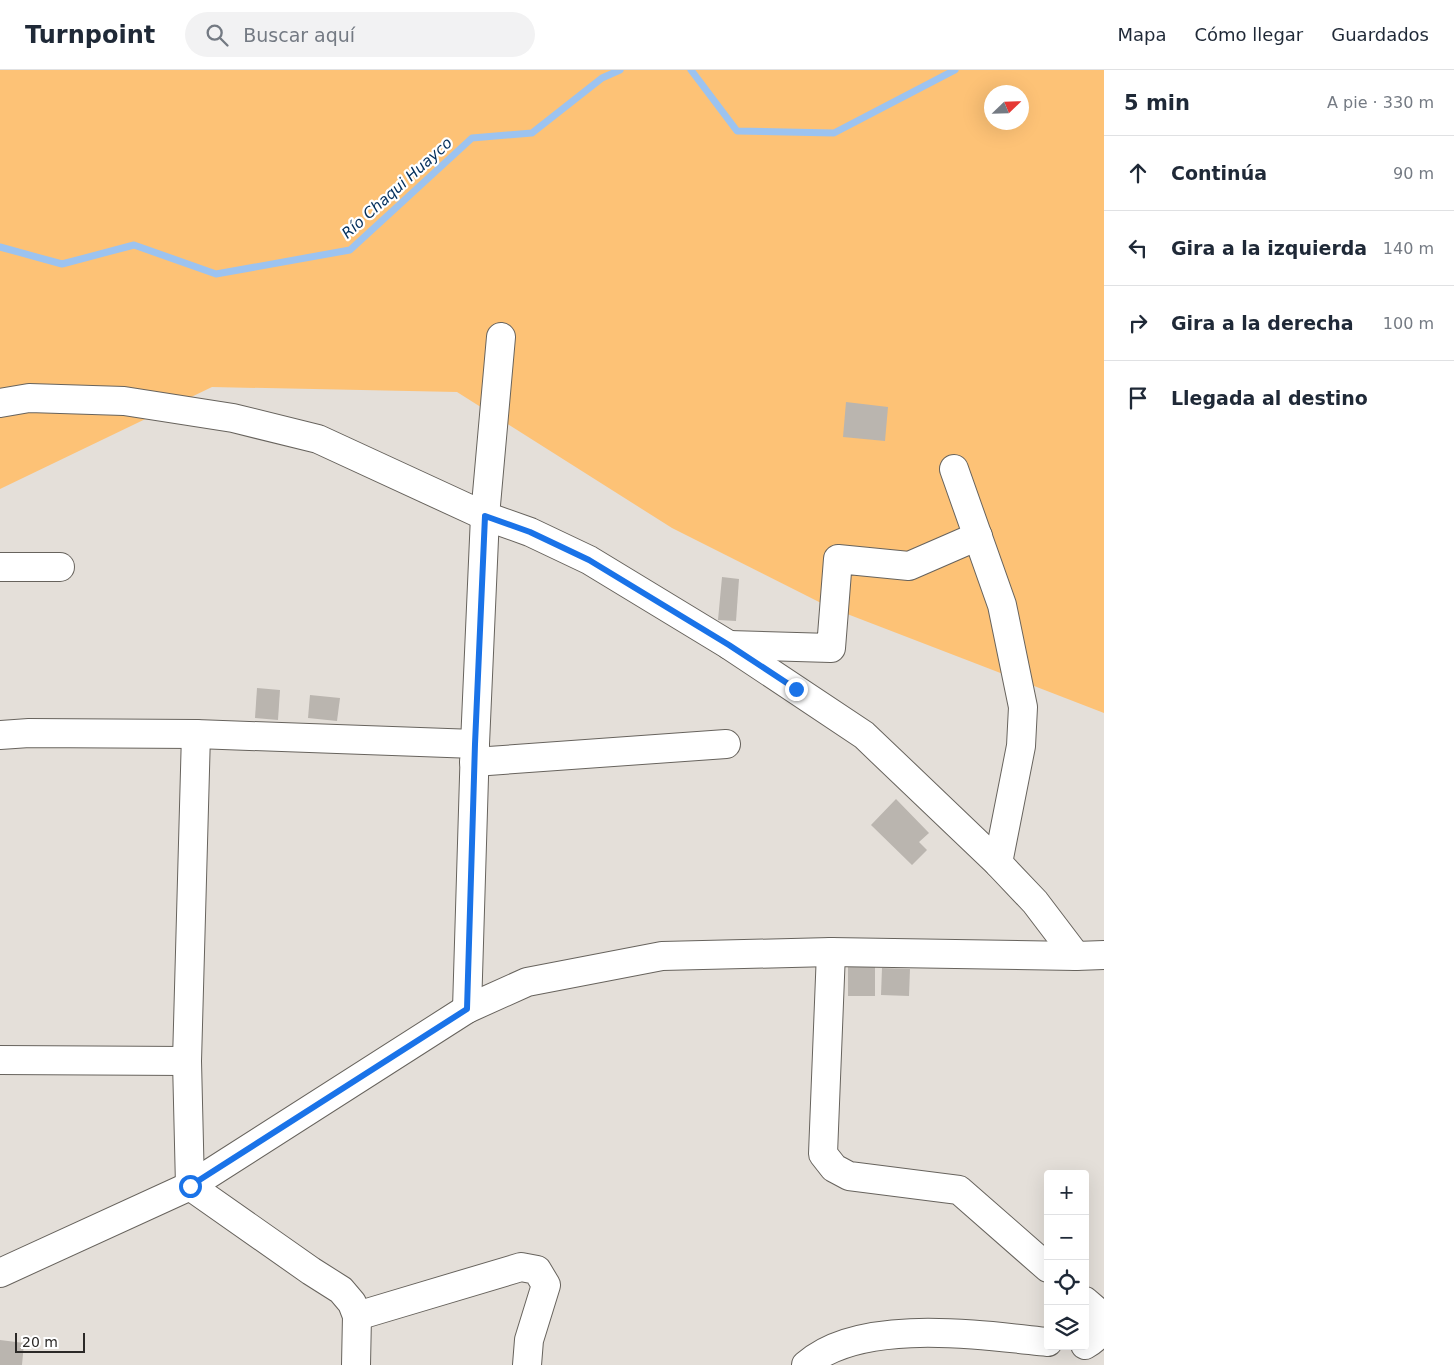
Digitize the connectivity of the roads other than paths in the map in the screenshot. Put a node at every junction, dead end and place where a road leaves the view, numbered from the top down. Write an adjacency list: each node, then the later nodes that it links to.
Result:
1 (501, 336): 4 (street)
2 (0, 403): 4 (street)
3 (954, 469): 5 (street)
4 (485, 516): 8 (street); 12 (street)
5 (978, 536): 8 (street); 13 (street)
6 (0, 567): 7 (street)
7 (60, 567)
8 (729, 645): 13 (street)
9 (196, 734): 10 (street); 12 (street); 19 (street)
10 (0, 735)
11 (726, 744): 12 (street)
12 (475, 753): 17 (street)
13 (998, 863): 16 (street)
14 (831, 952): 16 (street); 17 (street); 21 (street)
15 (1104, 955): 16 (street)
16 (1076, 956)
17 (467, 1009): 20 (street)
18 (0, 1060): 19 (street)
19 (187, 1062): 20 (street)
20 (190, 1186): 22 (street); 24 (street)
21 (1044, 1264)
22 (0, 1274)
23 (1089, 1304): 25 (street)
24 (357, 1316): 27 (street); 28 (street)
25 (1097, 1336)
26 (1044, 1342): 29 (street)
27 (356, 1365)
28 (527, 1365)
29 (806, 1365)

